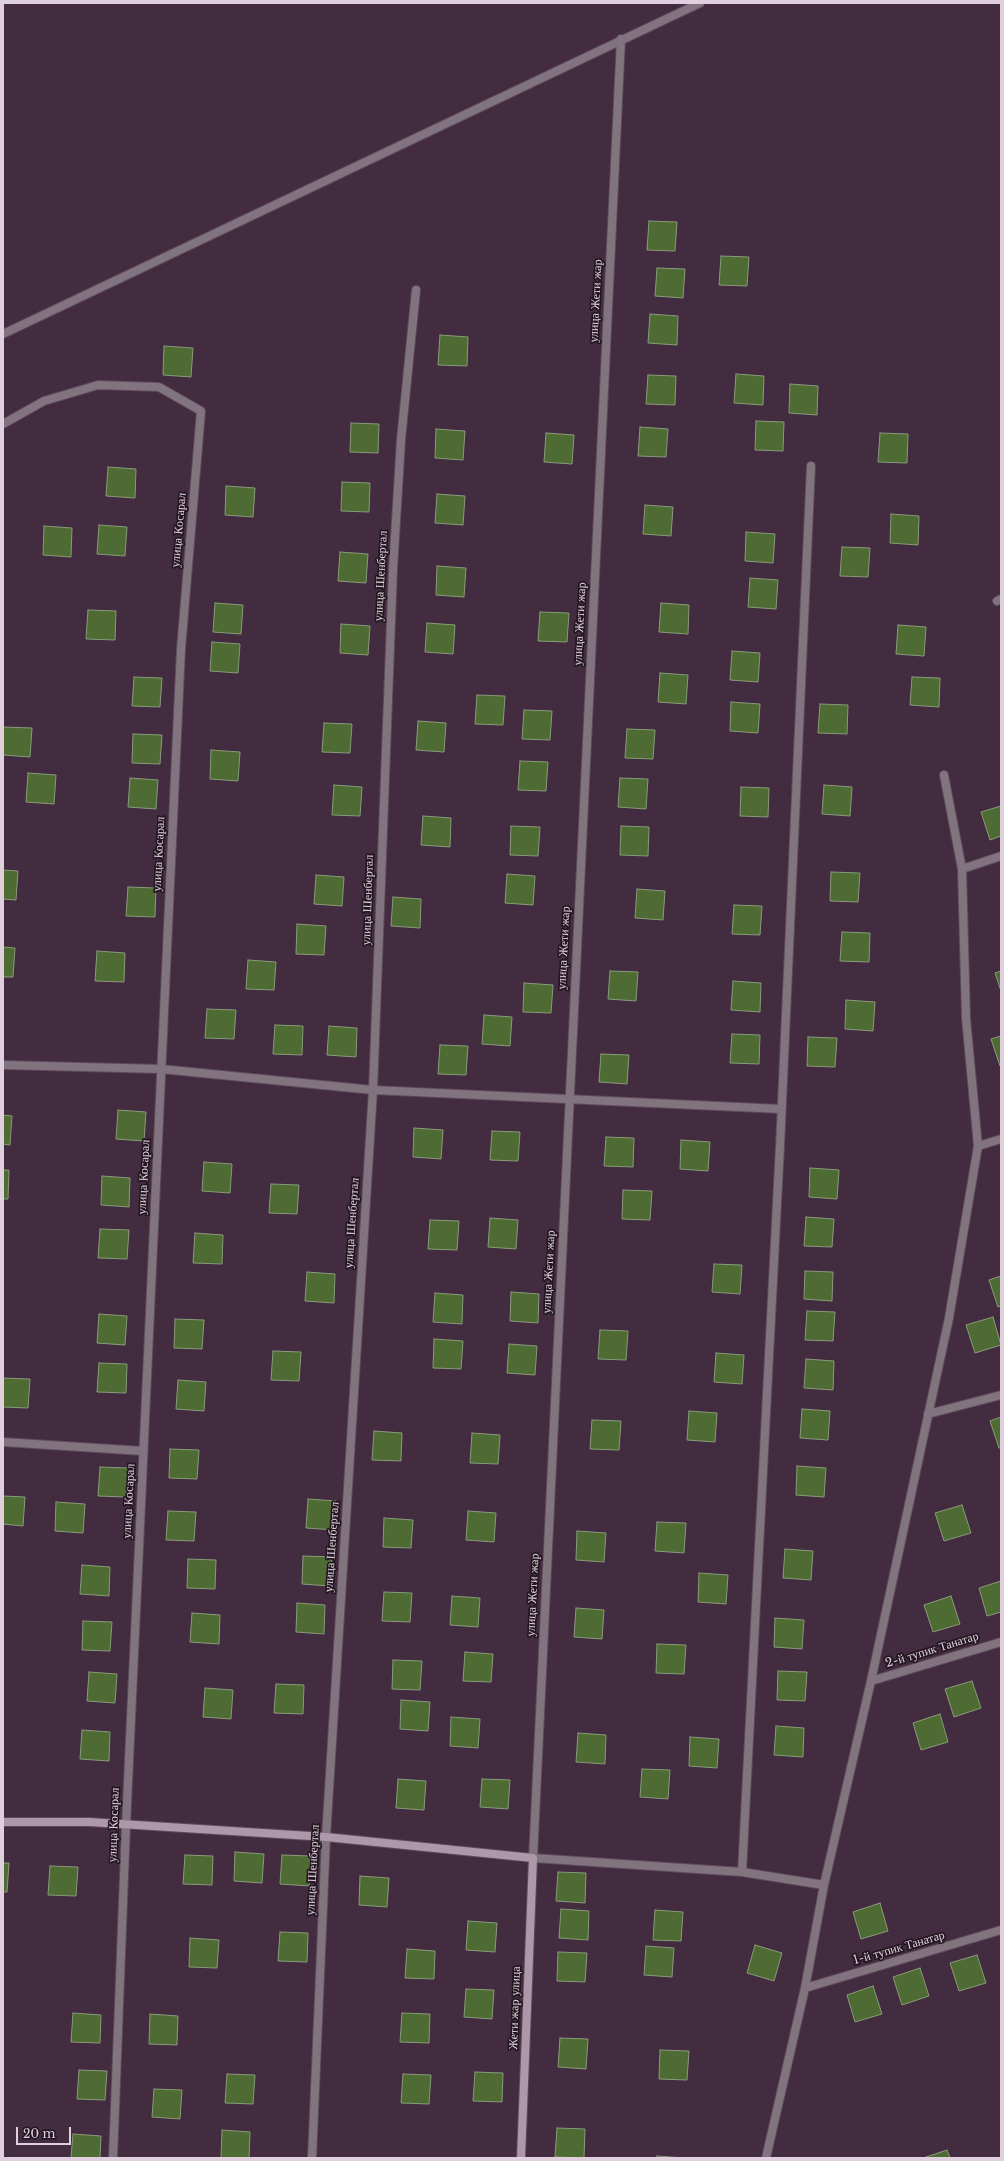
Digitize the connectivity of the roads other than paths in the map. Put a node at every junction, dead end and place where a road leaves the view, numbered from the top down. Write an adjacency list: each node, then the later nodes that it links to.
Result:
1 (700, 3): 2 (street)
2 (621, 39): 4 (street); 13 (street, улица Жети жар)
3 (416, 290): 12 (street, улица Шенбертал)
4 (3, 334)
5 (3, 424): 11 (street, улица Косарал)
6 (811, 466): 14 (street)
7 (944, 775): 9 (street)
8 (1001, 856): 9 (street)
9 (962, 869): 16 (street)
10 (3, 1065): 11 (street)
11 (161, 1069): 12 (street); 20 (street, улица Косарал)
12 (373, 1090): 13 (street); 25 (street, улица Шенбертал)
13 (569, 1100): 14 (street); 26 (street, улица Жети жар)
14 (781, 1109): 27 (street)
15 (1001, 1139): 16 (street)
16 (978, 1146): 18 (street)
17 (1001, 1395): 18 (street)
18 (928, 1414): 22 (street)
19 (3, 1442): 20 (street)
20 (143, 1451): 24 (street, улица Косарал)
21 (1001, 1642): 22 (street, 2-й тупик Танатар)
22 (871, 1681): 28 (street)
23 (3, 1822): 24 (street)
24 (126, 1825): 25 (street); 31 (street, улица Косарал)
25 (326, 1837): 26 (street); 32 (street, улица Шенбертал)
26 (533, 1858): 27 (street); 33 (street, Жети жар улица)
27 (742, 1872): 28 (street)
28 (824, 1885): 30 (street)
29 (1001, 1930): 30 (street, 1-й тупик Танатар)
30 (805, 1988): 34 (street)
31 (113, 2158)
32 (312, 2158)
33 (521, 2158)
34 (766, 2158)

